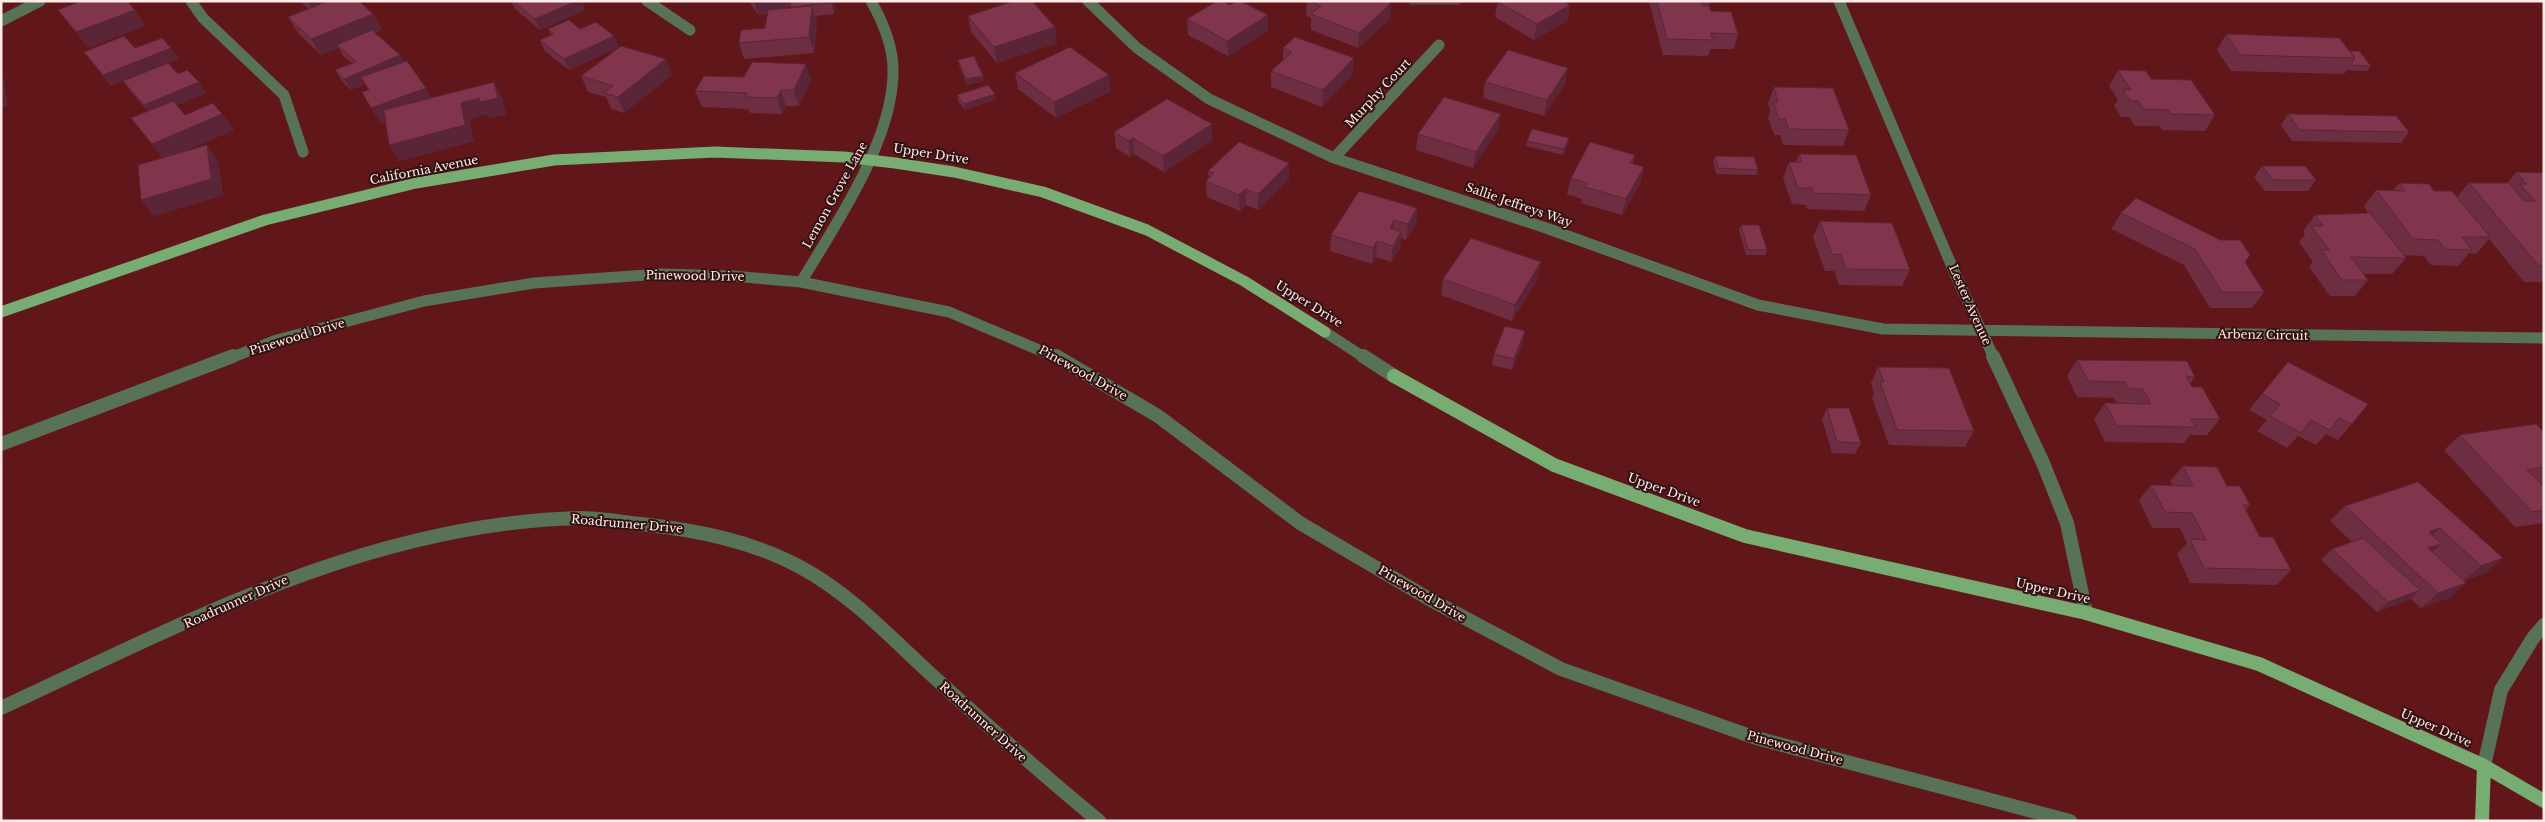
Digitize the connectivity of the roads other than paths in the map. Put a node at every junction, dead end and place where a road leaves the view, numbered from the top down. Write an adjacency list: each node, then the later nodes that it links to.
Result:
1 (40, 1): 7 (street)
2 (191, 1): 10 (street)
3 (647, 1): 8 (street)
4 (871, 1): 12 (street, Lemon Grove Lane)
5 (1088, 1): 11 (street, Sallie Jeffreys Way)
6 (1839, 1): 15 (street, Lester Avenue)
7 (1, 20)
8 (690, 30)
9 (1439, 45): 11 (street, Murphy Court)
10 (303, 152)
11 (1334, 158): 15 (street, Sallie Jeffreys Way)
12 (870, 160): 13 (street, Lemon Grove Lane); 14 (main road, California Avenue); 16 (main road, Upper Drive)
13 (801, 282): 19 (street, Pinewood Drive); 26 (street, Pinewood Drive)
14 (1, 312)
15 (1982, 331): 17 (street, Arbenz Circuit); 20 (street, Lester Avenue)
16 (1325, 332): 18 (street, Upper Drive)
17 (2544, 338)
18 (1394, 376): 20 (main road, Upper Drive)
19 (1, 444)
20 (2086, 613): 23 (main road, Upper Drive)
21 (2544, 625): 23 (street)
22 (1, 708): 25 (street, Roadrunner Drive)
23 (2484, 766): 24 (main road, Upper Drive); 27 (main road)
24 (2544, 801)
25 (1099, 821)
26 (2070, 821)
27 (2482, 821)

